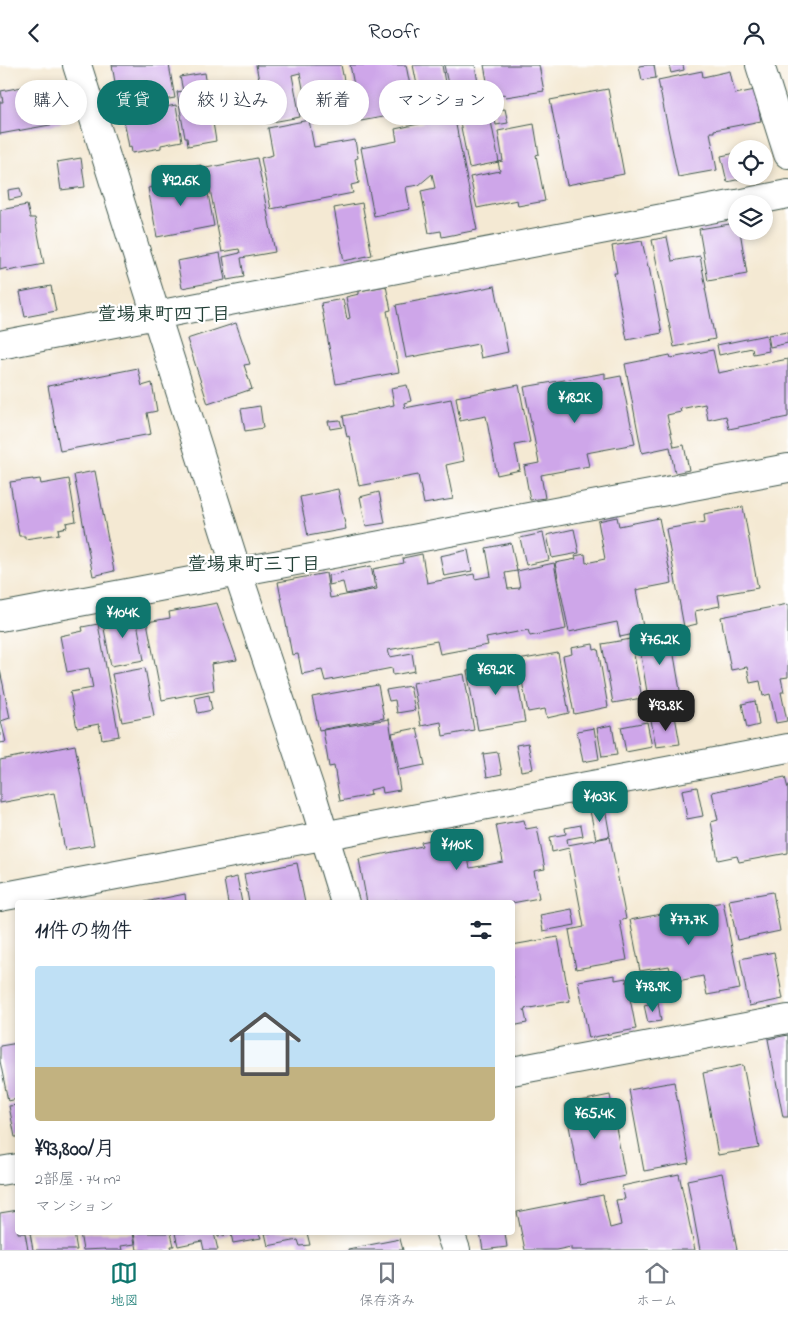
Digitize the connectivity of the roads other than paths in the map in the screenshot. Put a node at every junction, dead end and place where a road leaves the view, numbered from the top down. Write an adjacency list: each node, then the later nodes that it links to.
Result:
1 (77, 65): 7 (street)
2 (760, 65): 3 (street)
3 (788, 154)
4 (788, 194): 5 (street)
5 (773, 197)
6 (728, 206): 7 (street)
7 (156, 315): 8 (street); 10 (street)
8 (0, 345)
9 (788, 467): 10 (street)
10 (237, 571): 11 (street); 13 (street)
11 (0, 617)
12 (788, 749): 13 (street)
13 (324, 836): 14 (street); 15 (street)
14 (0, 897)
15 (344, 900)
16 (788, 1019): 17 (street)
17 (515, 1070)
18 (15, 1168): 19 (street)
19 (0, 1171)
20 (451, 1235): 21 (street)
21 (456, 1250)

